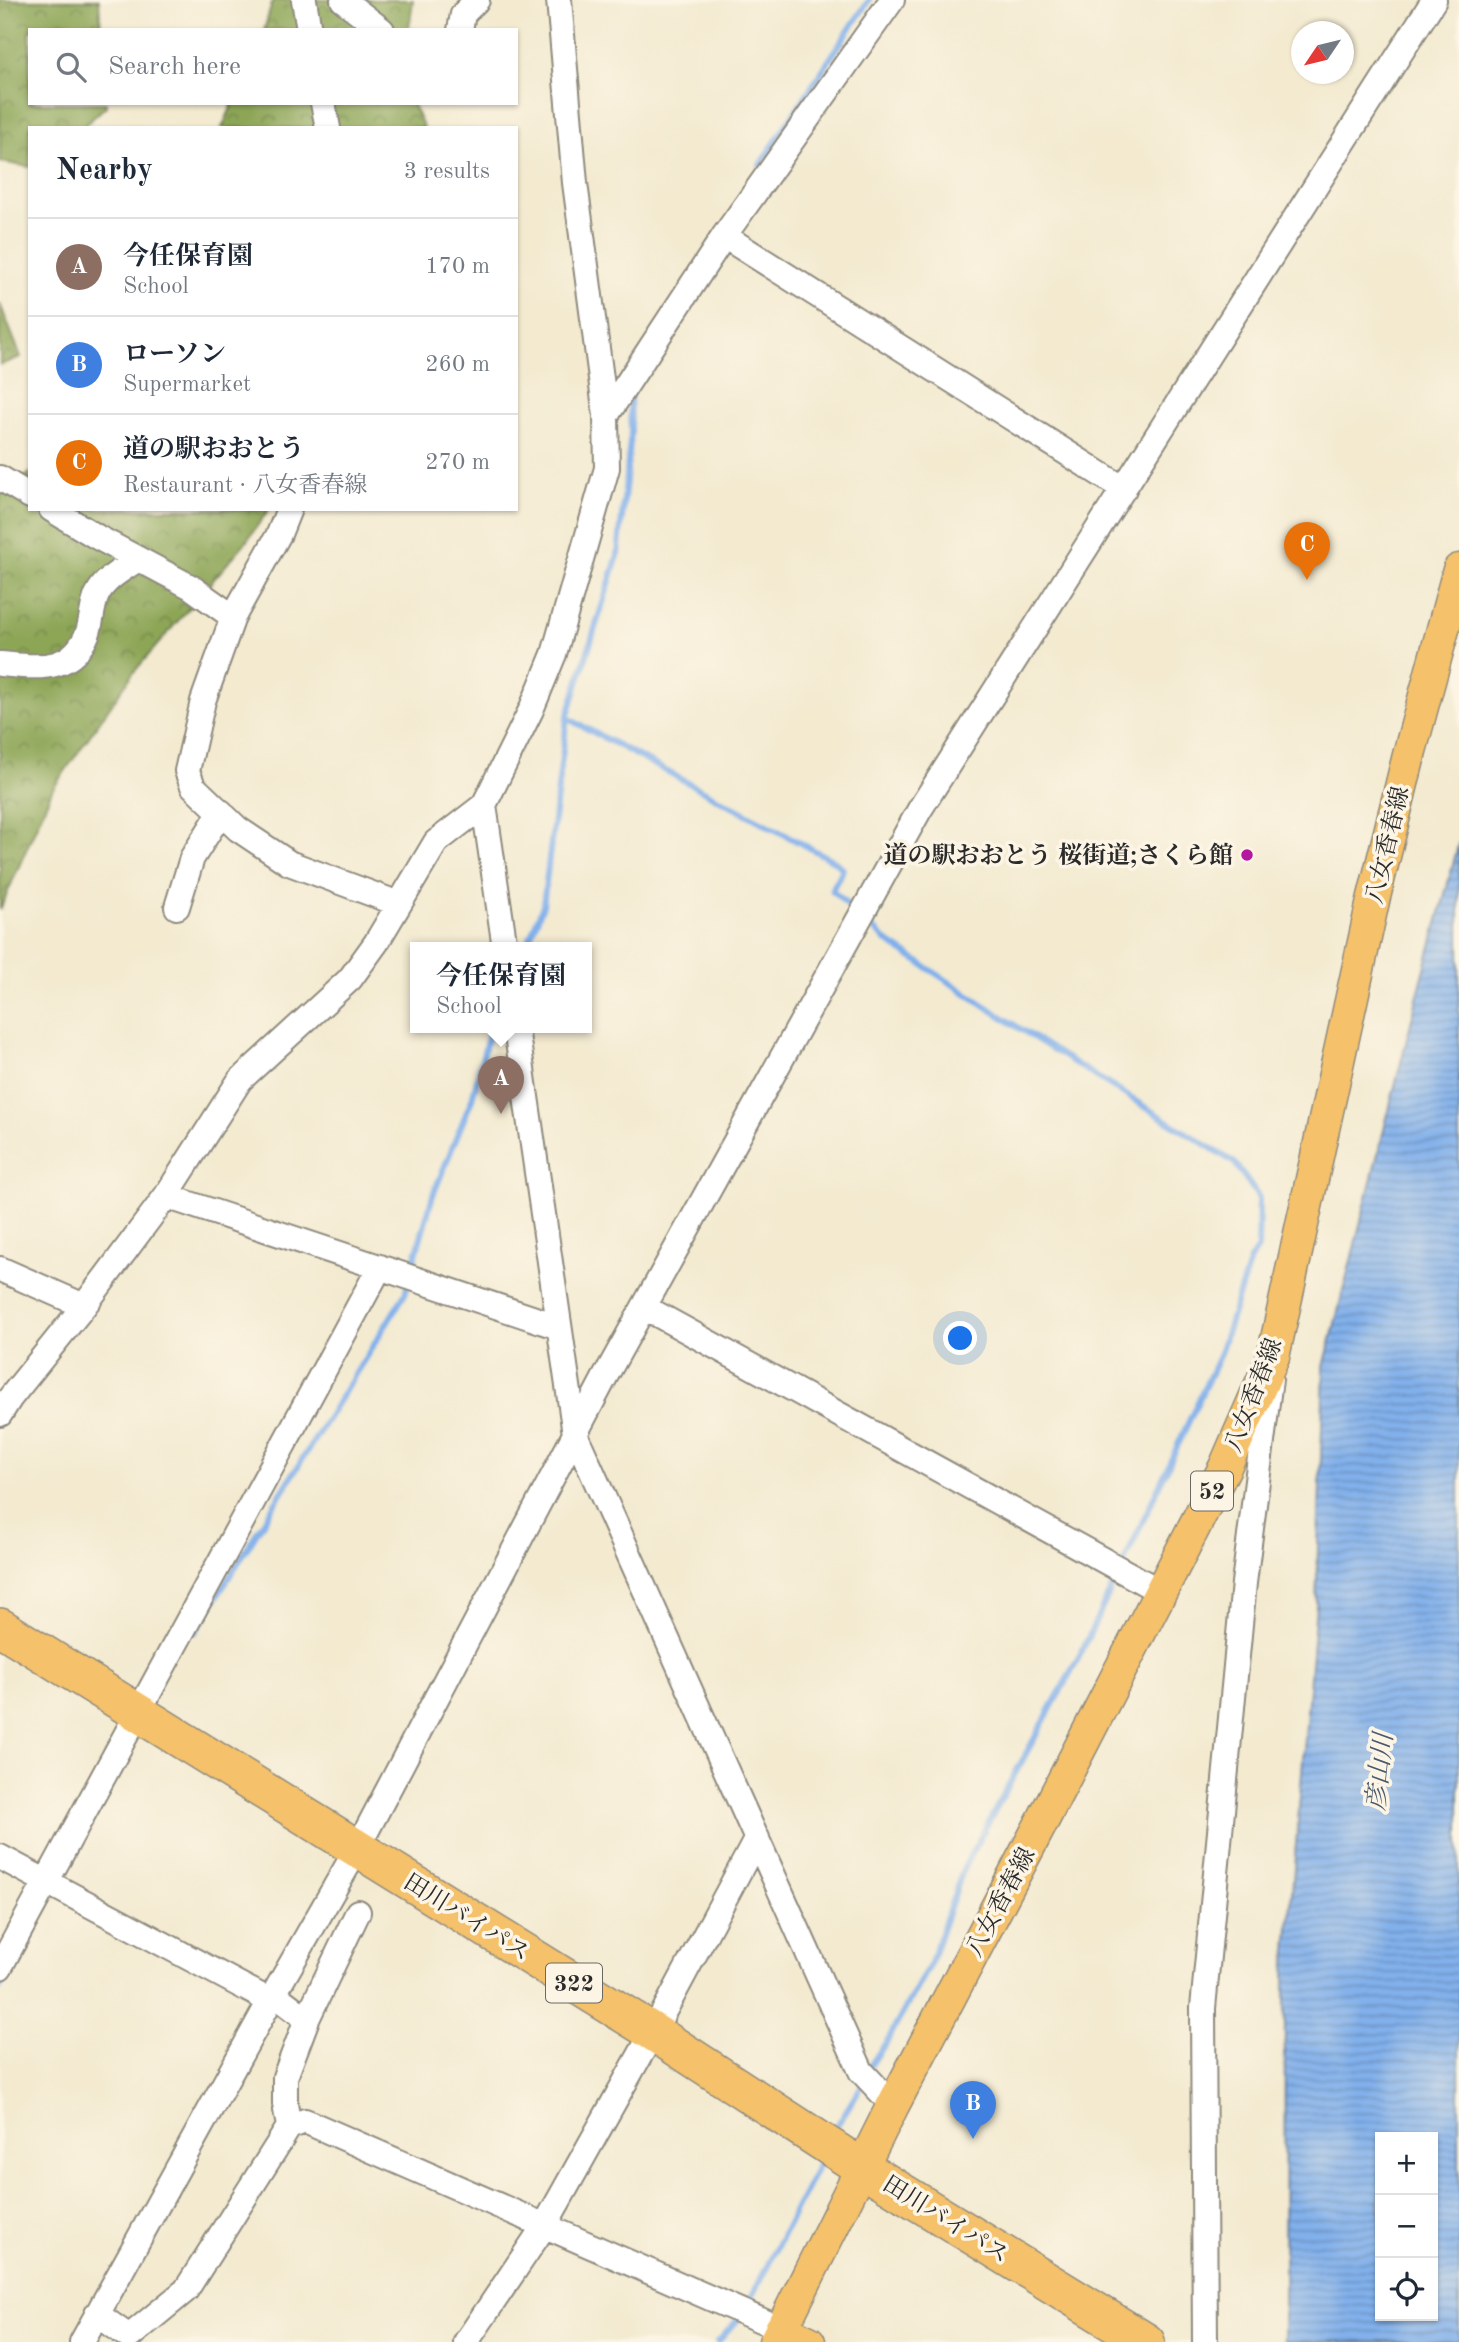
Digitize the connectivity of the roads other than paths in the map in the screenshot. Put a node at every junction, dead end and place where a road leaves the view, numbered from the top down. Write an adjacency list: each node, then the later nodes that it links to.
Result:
1 (304, 0): 7 (street)
2 (343, 0): 8 (street)
3 (477, 0): 9 (street)
4 (559, 0): 13 (street)
5 (891, 0): 12 (street)
6 (1434, 0): 15 (street)
7 (309, 28)
8 (379, 28)
9 (460, 28)
10 (323, 105): 11 (street)
11 (328, 126)
12 (724, 236): 13 (street); 15 (street)
13 (606, 416): 23 (street)
14 (0, 478): 16 (street)
15 (1124, 489): 33 (street)
16 (28, 495)
17 (54, 511): 19 (street)
18 (288, 511): 21 (street)
19 (138, 559): 21 (street); 22 (street)
20 (1459, 570): 35 (main road, 八女香春線 / 52)
21 (233, 617): 24 (street)
22 (0, 664)
23 (484, 805): 25 (street); 27 (street)
24 (221, 812): 25 (street); 26 (street)
25 (400, 904): 29 (street)
26 (177, 906)
27 (504, 942)
28 (517, 1033): 34 (street)
29 (166, 1196): 30 (street); 32 (street)
30 (380, 1267): 34 (street); 40 (street)
31 (0, 1269): 32 (street)
32 (84, 1306): 36 (street)
33 (644, 1307): 37 (street); 38 (street)
34 (559, 1327): 37 (street)
35 (1273, 1357): 38 (main road, 八女香春線 / 52); 59 (street)
36 (0, 1414)
37 (575, 1434): 41 (street); 42 (street)
38 (1161, 1592): 50 (main road, 八女香春線 / 52)
39 (0, 1627): 40 (highway, 田川バイパス / 322)
40 (137, 1712): 42 (highway, 田川バイパス / 322); 44 (street)
41 (757, 1838): 49 (street); 50 (street)
42 (357, 1849): 47 (street); 49 (highway, 田川バイパス / 322)
43 (0, 1857): 44 (street)
44 (47, 1882): 46 (street); 47 (street)
45 (358, 1912): 48 (street)
46 (0, 1967)
47 (272, 1997): 48 (street); 54 (street)
48 (307, 2019): 51 (street)
49 (653, 2032): 52 (highway, 田川バイパス / 322); 53 (street)
50 (893, 2105): 52 (main road, 八女香春線 / 52)
51 (289, 2127): 53 (street); 54 (street)
52 (861, 2167): 55 (main road, 八女香春線 / 52); 58 (highway, 田川バイパス / 322)
53 (545, 2225): 55 (street); 57 (street)
54 (97, 2314): 56 (street)
55 (788, 2338)
56 (82, 2342)
57 (466, 2342)
58 (1146, 2342)
59 (1205, 2342)

